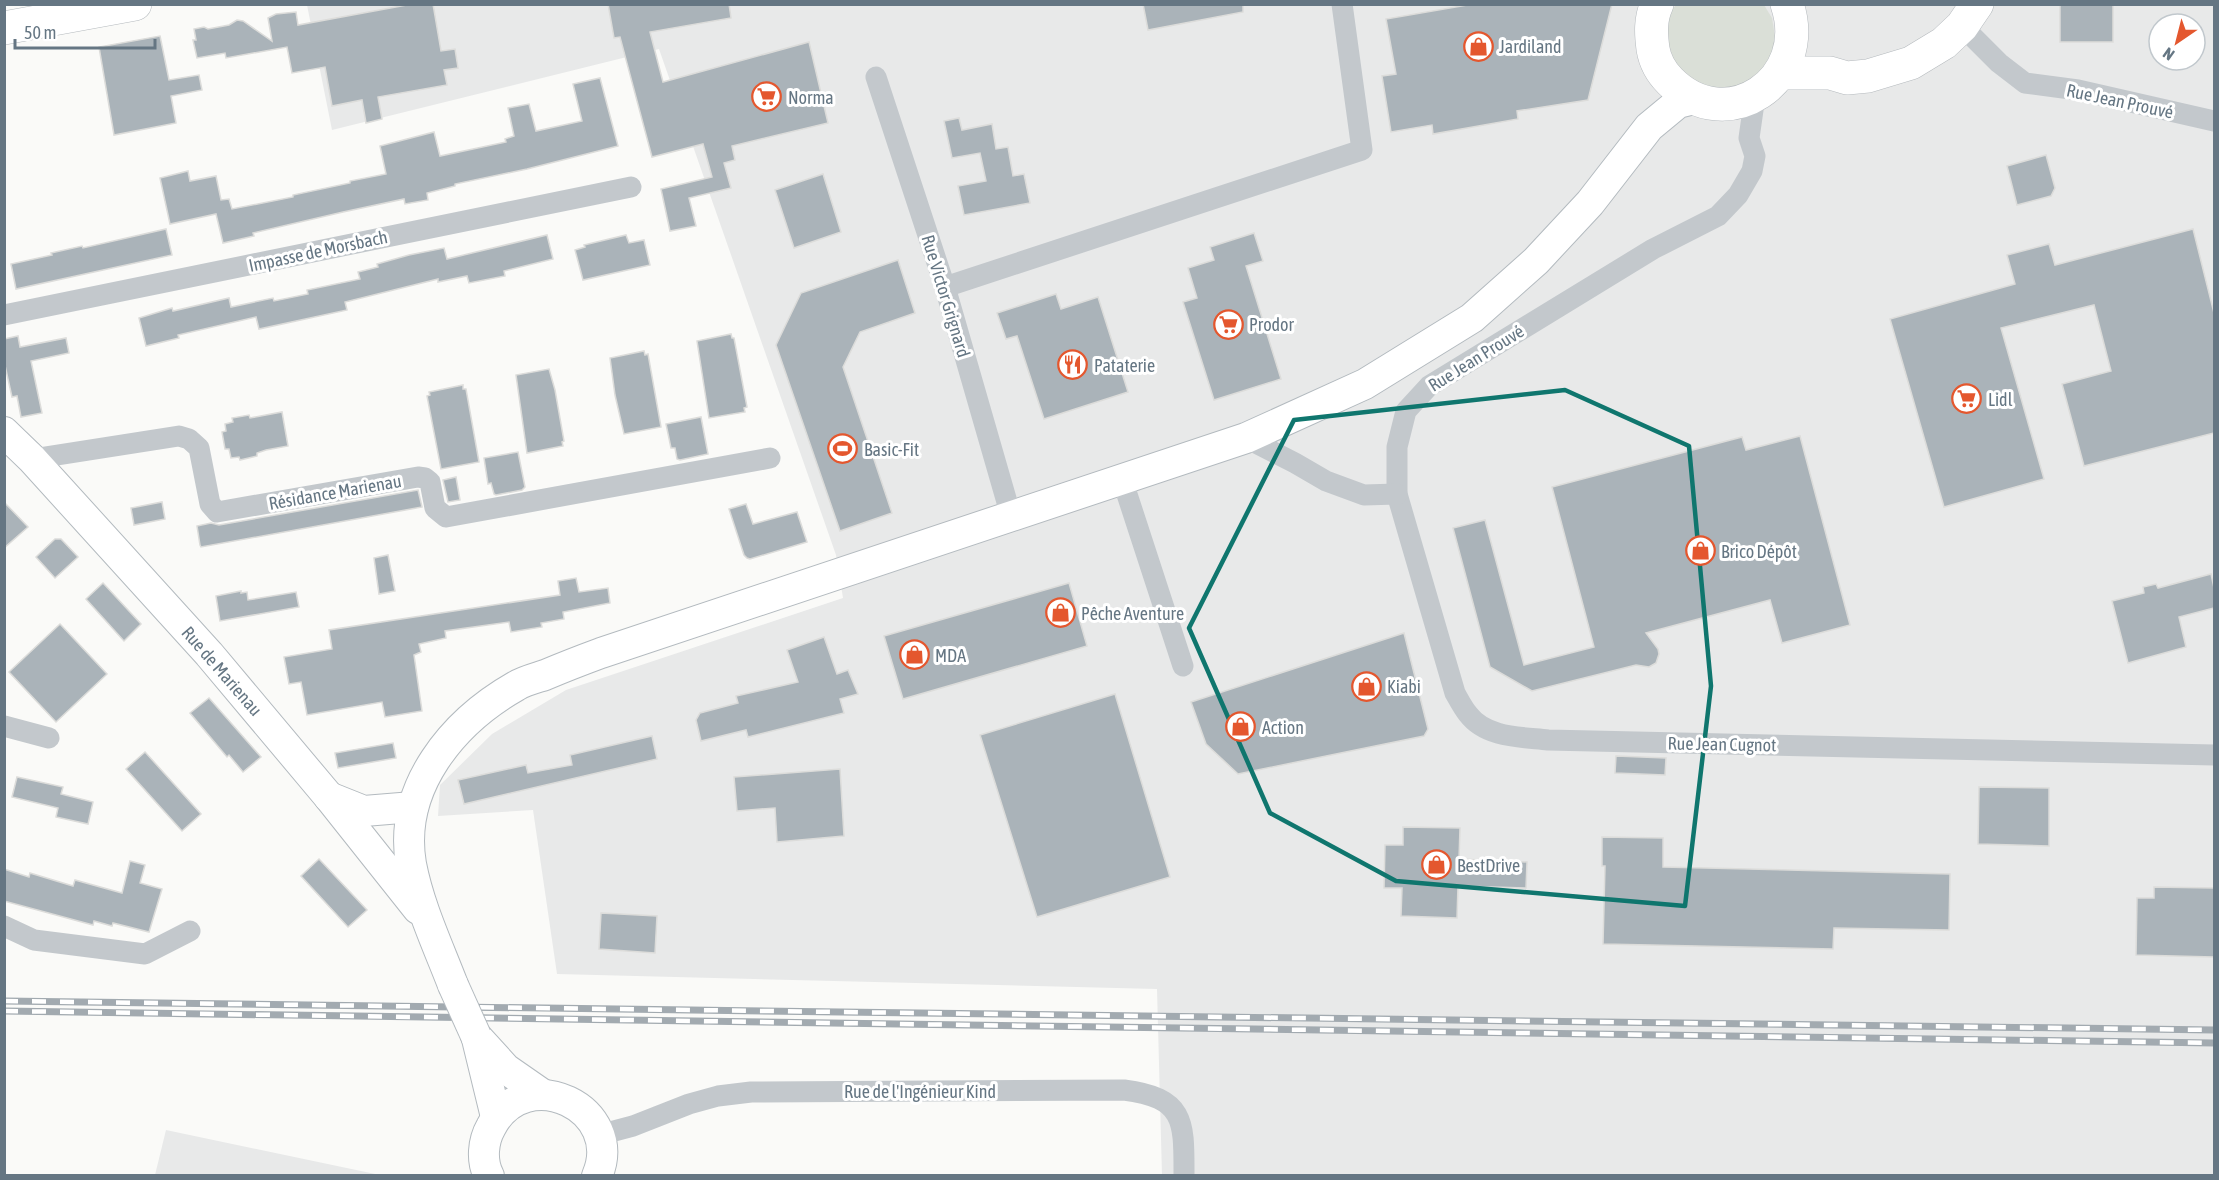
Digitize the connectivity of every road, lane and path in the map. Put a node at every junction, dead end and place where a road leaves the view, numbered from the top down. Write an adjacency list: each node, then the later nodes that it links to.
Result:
1 (135, 4): 6 (main road)
2 (1342, 4): 18 (street)
3 (1657, 4): 10 (main road)
4 (1787, 4): 7 (main road)
5 (1969, 15): 9 (main road); 14 (street, Rue Jean Prouvé)
6 (4, 28)
7 (1793, 39): 8 (main road); 9 (main road)
8 (1781, 73): 9 (main road); 12 (main road)
9 (1830, 74)
10 (1664, 75): 13 (main road); 15 (main road)
11 (876, 77): 18 (street, Rue Victor Grignard)
12 (1755, 96): 13 (main road); 16 (street)
13 (1705, 101): 15 (main road); 16 (street)
14 (2214, 121)
15 (1649, 127): 21 (main road)
16 (1749, 138): 25 (street, Rue Jean Prouvé)
17 (632, 187): 19 (street, Impasse de Morsbach)
18 (945, 287): 26 (street, Rue Victor Grignard)
19 (4, 315)
20 (4, 432): 23 (main road, Rue de Marienau)
21 (1246, 438): 24 (main road); 25 (street)
22 (770, 458): 23 (street, Résidance Marienau)
23 (32, 459): 31 (main road, Rue de Marienau)
24 (1122, 479): 26 (main road); 27 (street)
25 (1397, 494): 30 (street, Rue Jean Cugnot)
26 (1011, 516): 32 (main road)
27 (1183, 666)
28 (4, 726): 29 (street)
29 (49, 738)
30 (2214, 755)
31 (330, 797): 32 (main road); 33 (main road, Rue de Marienau)
32 (412, 807): 33 (main road)
33 (428, 921): 36 (main road, bridge)
34 (4, 926): 35 (street)
35 (190, 931)
36 (476, 1036): 37 (main road); 38 (main road)
37 (542, 1094): 38 (main road); 39 (main road)
38 (496, 1117): 40 (main road)
39 (599, 1135): 41 (main road); 42 (street, Rue de l'Ingénieur Kind)
40 (489, 1176)
41 (597, 1176)
42 (1184, 1176)

